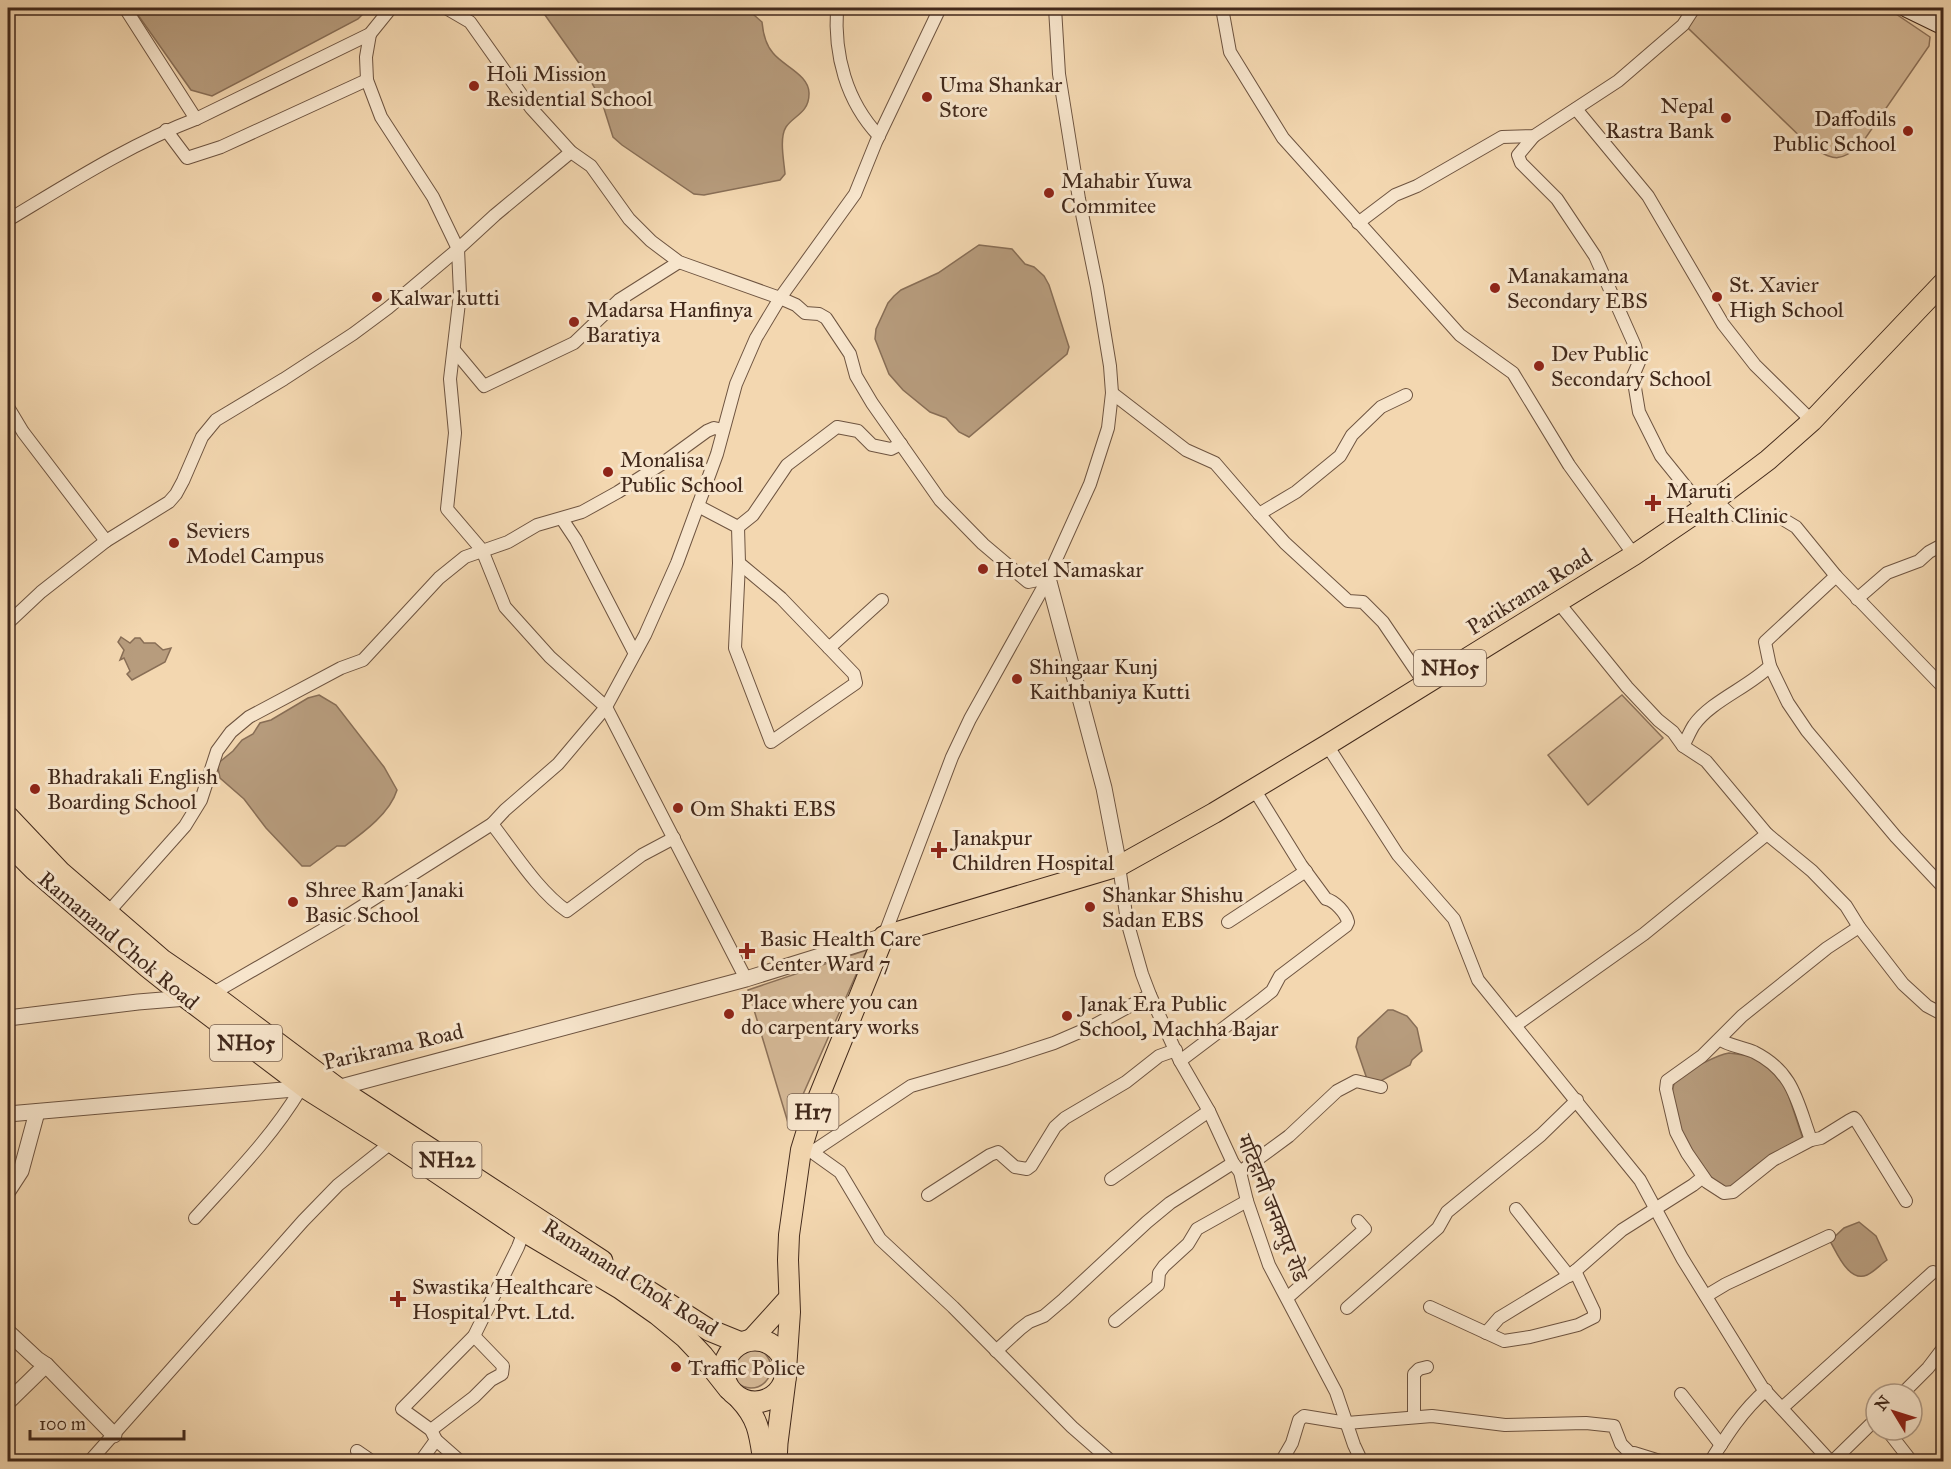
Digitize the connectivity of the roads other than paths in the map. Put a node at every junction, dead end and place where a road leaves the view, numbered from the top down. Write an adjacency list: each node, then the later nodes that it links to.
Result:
1 (125, 8): 14 (street)
2 (392, 8): 11 (street)
3 (446, 8): 18 (street)
4 (837, 8): 16 (street)
5 (940, 8): 16 (street)
6 (1055, 8): 26 (street)
7 (1222, 8): 20 (street)
8 (1694, 8): 13 (street)
9 (1911, 8): 10 (main road)
10 (1944, 26)
11 (370, 34): 12 (street); 14 (street)
12 (367, 80): 15 (street); 21 (street)
13 (1576, 109): 17 (street); 29 (street)
14 (196, 119): 15 (street)
15 (166, 130): 19 (street)
16 (879, 136): 24 (street)
17 (1534, 136): 20 (street); 32 (street)
18 (572, 152): 21 (street); 22 (street)
19 (8, 220)
20 (1358, 223): 40 (street)
21 (458, 249): 25 (street); 37 (street)
22 (679, 262): 24 (street); 25 (street)
23 (1944, 282): 29 (main road, Parikrama Road / NH05)
24 (780, 298): 30 (street); 31 (street)
25 (454, 350): 39 (street)
26 (1112, 393): 34 (street); 43 (street)
27 (1406, 395): 34 (street)
28 (8, 407): 37 (street)
29 (1812, 421): 32 (main road, Parikrama Road / NH05)
30 (723, 430): 33 (street); 35 (street)
31 (901, 444): 36 (street); 43 (street)
32 (1709, 504): 40 (main road, Parikrama Road / NH05); 42 (street)
33 (698, 506): 36 (street); 49 (street)
34 (1259, 514): 51 (street)
35 (562, 519): 39 (street); 49 (street)
36 (738, 527): 41 (street)
37 (106, 541): 47 (street)
38 (1944, 544): 44 (street)
39 (482, 550): 53 (street); 65 (street)
40 (1634, 555): 46 (main road, Parikrama Road / NH05)
41 (739, 562): 48 (street); 48 (street)
42 (1836, 576): 44 (street); 50 (street)
43 (1048, 578): 62 (street); 68 (street)
44 (1857, 599): 52 (street)
45 (882, 600): 48 (street)
46 (1558, 602): 51 (main road, Parikrama Road / NH05); 55 (street)
47 (8, 623)
48 (829, 648)
49 (634, 652): 53 (street)
50 (1770, 666): 55 (street); 64 (street)
51 (1425, 684): 54 (main road, Parikrama Road / NH05)
52 (1944, 688)
53 (606, 706): 58 (street); 60 (street)
54 (1327, 745): 56 (main road, Parikrama Road / NH05); 75 (street)
55 (1683, 746): 59 (street)
56 (1254, 789): 62 (main road, Parikrama Road / NH05); 63 (street)
57 (8, 817): 65 (highway, Ramanand Chok Road / NH22)
58 (492, 824): 60 (street); 70 (street)
59 (1767, 834): 67 (street); 75 (street)
60 (674, 838): 69 (street)
61 (8, 843): 65 (highway, Ramanand Chok Road / NH22)
62 (1119, 866): 68 (main road, Parikrama Road / NH05); 71 (street, मटिहानी जनकपुर रोड)
63 (1306, 871): 66 (street); 77 (street)
64 (1944, 888)
65 (102, 919): 70 (highway, Ramanand Chok Road / NH22); 72 (highway, Ramanand Chok Road / NH22)
66 (1228, 922)
67 (1859, 927): 73 (street); 76 (street)
68 (884, 936): 69 (street, NH05); 87 (main road, H17)
69 (746, 979): 79 (street, Parikrama Road / NH05)
70 (213, 995): 72 (street); 79 (highway, Ramanand Chok Road / NH22)
71 (1150, 995): 77 (street, मटिहानी जनकपुर रोड); 87 (street)
72 (187, 998): 74 (street); 80 (highway, Ramanand Chok Road / NH05)
73 (1944, 1015)
74 (8, 1018)
75 (1516, 1025): 81 (street)
76 (1719, 1039): 85 (street); 89 (street)
77 (1178, 1055): 82 (street, मटिहानी जनकपुर रोड); 92 (street)
78 (1381, 1087): 88 (street)
79 (337, 1088): 80 (street, Parikrama Road / NH05); 112 (highway, Ramanand Chok Road / NH22)
80 (303, 1089): 83 (street, Parikrama Road); 86 (highway, Ramanand Chok Road / NH22); 97 (street)
81 (1577, 1100): 96 (street); 107 (street)
82 (1209, 1111): 88 (street, मटिहानी जनकपुर रोड); 90 (street)
83 (37, 1112): 84 (street, Parikrama Road); 91 (street)
84 (8, 1114)
85 (1811, 1140): 89 (street); 94 (street)
86 (392, 1142): 99 (highway, Ramanand Chok Road / NH22); 127 (street)
87 (807, 1151): 105 (main road, H17); 114 (street)
88 (1237, 1168): 93 (street, मटिहानी जनकपुर रोड); 114 (street)
89 (1703, 1177): 96 (street)
90 (1111, 1179)
91 (8, 1191)
92 (928, 1195)
93 (1247, 1201): 104 (street, मटिहानी जनकपुर रोड); 108 (street)
94 (1906, 1202)
95 (1516, 1209): 102 (street)
96 (1655, 1209): 102 (street); 103 (street)
97 (195, 1218)
98 (1358, 1221): 104 (street)
99 (524, 1231): 111 (street); 120 (highway, Ramanand Chok Road / NH22)
100 (1829, 1236): 103 (street)
101 (1933, 1272): 123 (street)
102 (1572, 1274): 110 (street); 110 (street)
103 (1706, 1296): 119 (street)
104 (1287, 1298): 125 (street, मटिहानी जनकपुर रोड)
105 (789, 1299): 112 (main road); 117 (main road, H17)
106 (1430, 1307): 110 (street)
107 (1347, 1308)
108 (1115, 1321)
109 (8, 1332): 115 (street)
110 (1486, 1333)
111 (474, 1336): 128 (street); 128 (street)
112 (746, 1342): 117 (highway, NH22); 120 (highway, NH22)
113 (1944, 1347): 118 (street)
114 (996, 1351): 139 (street)
115 (46, 1365): 122 (street); 127 (street)
116 (1427, 1367): 124 (street)
117 (786, 1375): 120 (highway); 138 (highway)
118 (1914, 1382)
119 (1766, 1390): 123 (street); 130 (street)
120 (734, 1394): 137 (highway, NH22)
121 (1681, 1394): 130 (street)
122 (8, 1402)
123 (1782, 1408): 144 (street)
124 (1414, 1416): 125 (street); 132 (street)
125 (1347, 1423): 140 (street); 141 (street, मटिहानी जनकपुर रोड)
126 (1864, 1430): 144 (street)
127 (114, 1435): 133 (street)
128 (433, 1435): 135 (street); 136 (street)
129 (1897, 1442): 145 (street)
130 (1721, 1445): 143 (street)
131 (357, 1451): 134 (street)
132 (1628, 1458): 142 (street)
133 (89, 1461)
134 (373, 1461)
135 (420, 1461)
136 (461, 1461)
137 (764, 1461)
138 (776, 1461)
139 (1112, 1461)
140 (1281, 1461)
141 (1362, 1461)
142 (1663, 1461)
143 (1710, 1461)
144 (1832, 1461)
145 (1912, 1461)

